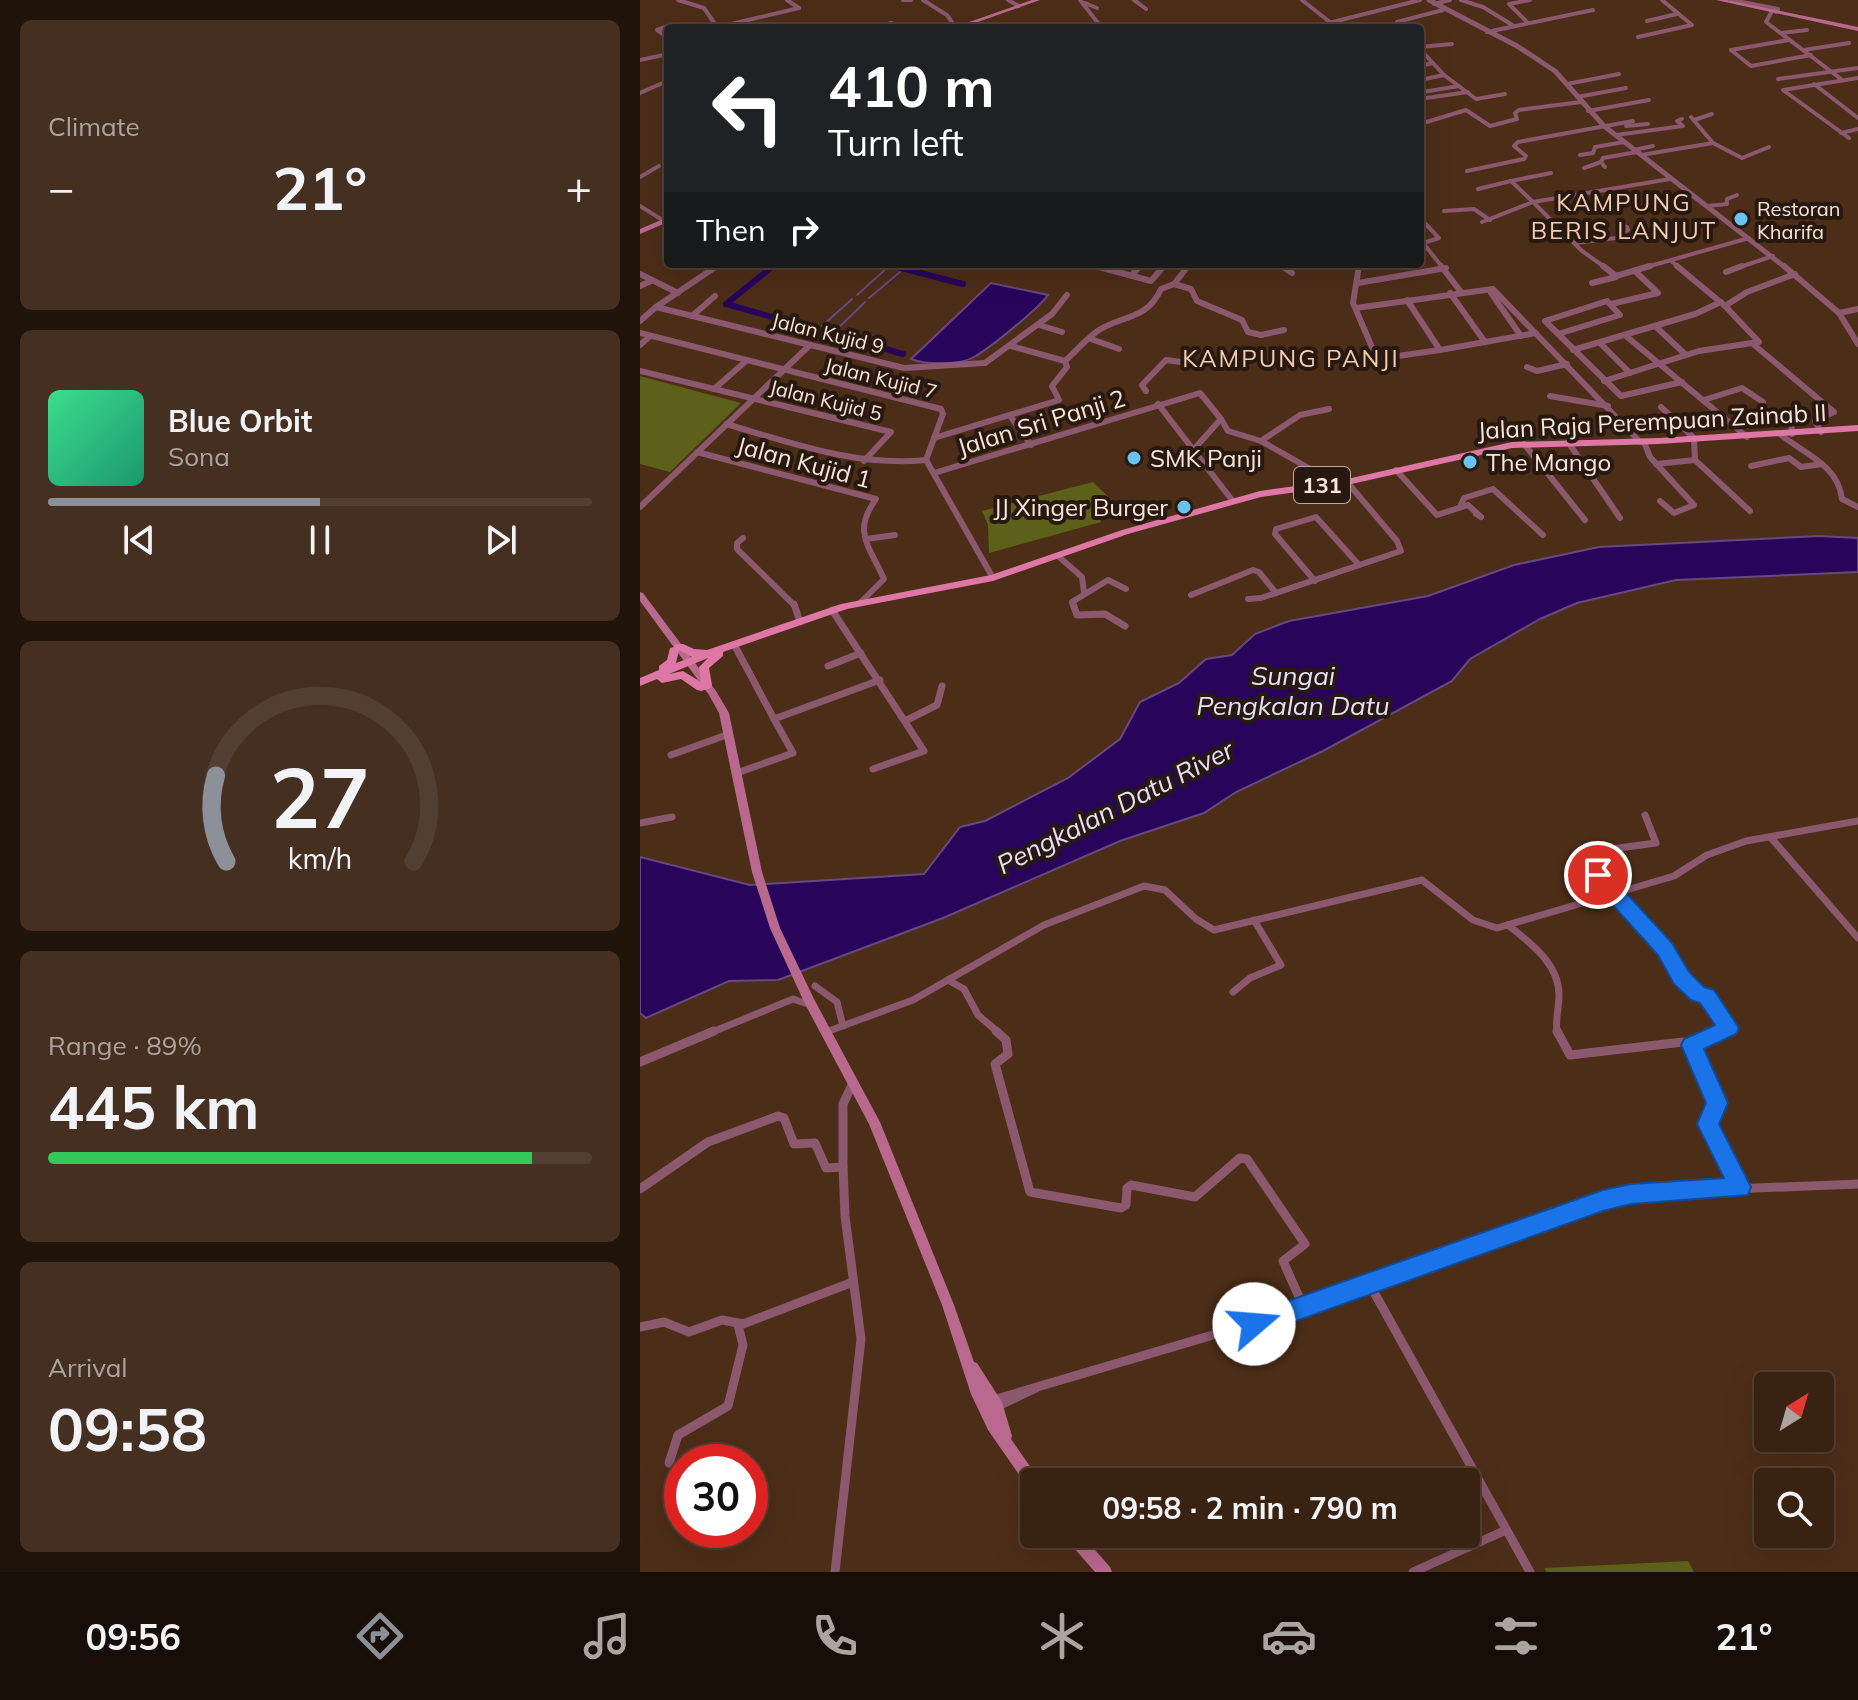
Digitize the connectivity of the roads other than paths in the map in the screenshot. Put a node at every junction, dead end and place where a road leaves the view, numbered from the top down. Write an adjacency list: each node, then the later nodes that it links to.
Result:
1 (678, 0): 30 (street)
2 (787, 0): 31 (street)
3 (903, 0): 4 (street)
4 (911, 0)
5 (923, 0): 32 (street)
6 (1008, 0): 20 (street)
7 (1034, 0): 20 (main road)
8 (1134, 0): 22 (street)
9 (1302, 0): 28 (street)
10 (1420, 0): 28 (street)
11 (1450, 0): 18 (street)
12 (1461, 0): 37 (street)
13 (1530, 0): 29 (street)
14 (1662, 0): 26 (street)
15 (1719, 0): 19 (main road)
16 (1732, 0): 19 (street)
17 (1083, 2): 21 (street); 34 (street)
18 (1432, 2): 23 (street)
19 (1753, 4): 25 (main road)
20 (1019, 6): 33 (main road)
21 (1097, 8)
22 (1146, 9)
23 (1443, 10): 36 (street); 40 (street)
24 (1593, 10): 29 (street)
25 (1774, 12): 38 (main road); 41 (street)
26 (1677, 14): 27 (street); 42 (street)
27 (1647, 21)
28 (1331, 23): 35 (street)
29 (1528, 23): 37 (street)
30 (714, 24)
31 (733, 24)
32 (953, 24)
33 (967, 24)
34 (1095, 24)
35 (1327, 24)
36 (1398, 24)
37 (1514, 26): 40 (street)
38 (1858, 29)
39 (1807, 30): 41 (street)
40 (1487, 32): 63 (street)
41 (1781, 33): 43 (street)
42 (1638, 37)
43 (1789, 40): 47 (street); 50 (street)
44 (1849, 43): 47 (street)
45 (1452, 44): 46 (street)
46 (1424, 48)
47 (1804, 50): 50 (street)
48 (1424, 53): 52 (street)
49 (664, 55): 51 (street)
50 (1811, 55): 55 (street)
51 (640, 60)
52 (1433, 63): 53 (street); 57 (street)
53 (1424, 65)
54 (1858, 68): 55 (street)
55 (1829, 70): 60 (street); 61 (street)
56 (1619, 74): 63 (street)
57 (1444, 75): 59 (street); 65 (street)
58 (1858, 78): 61 (street)
59 (1424, 79)
60 (1778, 79)
61 (1841, 79): 64 (street)
62 (664, 83): 69 (street)
63 (1567, 84): 74 (street)
64 (1814, 84): 78 (street); 87 (street)
65 (1459, 86): 67 (street); 68 (street)
66 (1626, 88): 74 (street)
67 (1424, 91)
68 (1468, 92): 71 (street); 72 (street)
69 (640, 93)
70 (1424, 93): 72 (street)
71 (1505, 94)
72 (1430, 98): 73 (street)
73 (1424, 99)
74 (1579, 99): 76 (street); 82 (street)
75 (1649, 100): 76 (street)
76 (1588, 111): 85 (street)
77 (1712, 114): 81 (street)
78 (1858, 118)
79 (1682, 119): 84 (street)
80 (1633, 121): 85 (street)
81 (1694, 121): 84 (street); 91 (street)
82 (1424, 123)
83 (1648, 124): 85 (street)
84 (1683, 126): 88 (street)
85 (1606, 127): 88 (street); 98 (street)
86 (1858, 129): 87 (street)
87 (1841, 133): 89 (street)
88 (1616, 135): 90 (street)
89 (1849, 138)
90 (1624, 142): 94 (street); 95 (street)
91 (1713, 143): 93 (street); 94 (street)
92 (1653, 146): 94 (street)
93 (1769, 147)
94 (1638, 152): 97 (street); 101 (street)
95 (1580, 155)
96 (659, 166): 100 (street)
97 (1584, 168)
98 (1467, 171)
99 (1551, 173): 102 (street)
100 (640, 177)
101 (1670, 179): 106 (street); 108 (street)
102 (1511, 181): 103 (street); 108 (street)
103 (1493, 185): 104 (street); 105 (street)
104 (1478, 189)
105 (1502, 193)
106 (1692, 195): 109 (street); 111 (street)
107 (1737, 195): 111 (street)
108 (1533, 202): 114 (street); 121 (street)
109 (1649, 205)
110 (640, 206): 113 (street)
111 (1708, 206): 122 (street)
112 (1444, 211): 114 (street)
113 (664, 219)
114 (1490, 220): 117 (street)
115 (664, 221): 120 (main road)
116 (1424, 222): 123 (street)
117 (1482, 222)
118 (1572, 227): 121 (street)
119 (1624, 231): 124 (street)
120 (640, 232)
121 (1564, 232): 124 (street)
122 (1749, 238): 126 (street); 127 (street)
123 (1424, 243)
124 (1575, 243): 142 (street)
125 (1424, 248): 135 (street)
126 (1773, 256): 137 (street); 140 (street)
127 (1671, 261): 136 (street); 158 (street)
128 (715, 268): 152 (street)
129 (1105, 268): 141 (street)
130 (1138, 268): 141 (street)
131 (1162, 268): 144 (street)
132 (1187, 268): 147 (street)
133 (1284, 268): 138 (street)
134 (1359, 268): 145 (street)
135 (1446, 268): 145 (street); 151 (street)
136 (1636, 272): 142 (street); 157 (street)
137 (1726, 272)
138 (1292, 273)
139 (640, 274): 143 (street)
140 (1795, 274): 158 (street); 162 (street)
141 (1132, 275): 144 (street)
142 (1618, 276): 146 (street)
143 (651, 281): 148 (street); 152 (street)
144 (1151, 281): 150 (street)
145 (1358, 283): 160 (street)
146 (1592, 283)
147 (1174, 284): 150 (street); 167 (street)
148 (640, 286)
149 (1486, 288): 151 (street); 170 (street); 173 (street)
150 (1161, 289): 176 (street)
151 (1461, 292): 153 (street)
152 (678, 293): 159 (street)
153 (1450, 293): 156 (street); 177 (street)
154 (1067, 295): 165 (street, Jalan Kujid 9)
155 (715, 296): 163 (street)
156 (1407, 300): 160 (street); 185 (street)
157 (1611, 304): 171 (street); 171 (street)
158 (1723, 304): 166 (street); 179 (street)
159 (656, 307): 163 (street, Jalan Kujid 9); 164 (street)
160 (1356, 308): 185 (street)
161 (1858, 309): 162 (street)
162 (1839, 313): 175 (street)
163 (692, 316): 182 (street, Jalan Kujid 9)
164 (640, 321)
165 (1039, 325): 168 (street); 183 (street, Jalan Kujid 9)
166 (1655, 326): 174 (street); 188 (street)
167 (1284, 330)
168 (1062, 332)
169 (640, 333): 172 (street)
170 (1536, 333): 173 (street); 187 (street)
171 (1558, 334): 186 (street)
172 (650, 336): 181 (street); 189 (street)
173 (1521, 336): 177 (street)
174 (1626, 336): 178 (street); 193 (street)
175 (1856, 336): 180 (street)
176 (1091, 339): 184 (street); 190 (street)
177 (1485, 342): 185 (street)
178 (1600, 343): 186 (street); 197 (street)
179 (1756, 343): 188 (street); 215 (street)
180 (1858, 344)
181 (640, 345)
182 (810, 345): 183 (street, Jalan Kujid 9); 195 (street)
183 (1011, 346): 190 (street)
184 (1119, 349)
185 (1440, 350)
186 (1572, 350): 187 (street); 198 (street)
187 (1556, 353): 191 (street)
188 (1686, 355): 193 (street)
189 (746, 361): 195 (street); 200 (street)
190 (1065, 361): 211 (street)
191 (1567, 364): 194 (street); 207 (street)
192 (1203, 365): 201 (street)
193 (1659, 365): 197 (street); 199 (street)
194 (1527, 367)
195 (784, 370): 203 (street); 218 (street, Jalan Kujid 7)
196 (640, 371): 200 (street, Jalan Kujid 5)
197 (1630, 373): 198 (street)
198 (1604, 381): 199 (street)
199 (1682, 382): 204 (street)
200 (714, 389): 203 (street, Jalan Kujid 5)
201 (1146, 391)
202 (1550, 396): 207 (street)
203 (754, 398): 213 (street); 229 (street, Jalan Kujid 5)
204 (1704, 400): 205 (street); 217 (street)
205 (1763, 402)
206 (1158, 404): 212 (street, Jalan Sri Panji 2); 224 (street, Jalan Sri Panji 2); 225 (street)
207 (1608, 406): 222 (street)
208 (1661, 407): 219 (street)
209 (1329, 409): 220 (street)
210 (1781, 412): 216 (street)
211 (1011, 417): 218 (street); 224 (street)
212 (1221, 419): 220 (street); 225 (street)
213 (726, 424): 226 (street); 229 (street)
214 (1858, 428): 215 (main road, Jalan Raja Perempuan Zainab II / 131)
215 (1821, 432): 216 (main road, Jalan Raja Perempuan Zainab II / 131)
216 (1787, 435): 217 (main road, Jalan Raja Perempuan Zainab II / 131); 231 (street)
217 (1747, 437): 219 (main road, Jalan Raja Perempuan Zainab II / 131)
218 (934, 438): 227 (street)
219 (1694, 439): 222 (main road, Jalan Raja Perempuan Zainab II / 131); 228 (street)
220 (1261, 441): 236 (street)
221 (1568, 442): 222 (main road, Jalan Raja Perempuan Zainab II / 131); 223 (main road, Jalan Raja Perempuan Zainab II / 131); 243 (street)
222 (1642, 442): 230 (street)
223 (1524, 444): 233 (main road, Jalan Raja Perempuan Zainab II / 131); 244 (street)
224 (1031, 445): 234 (street, Jalan Sri Panji 2)
225 (1194, 449): 237 (street)
226 (697, 452): 240 (street); 249 (street, Jalan Kujid 1)
227 (926, 460): 229 (street); 234 (street)
228 (1695, 460): 230 (street); 242 (street)
229 (864, 461)
230 (1656, 464): 238 (street)
231 (1822, 464): 232 (street); 241 (street)
232 (1751, 466)
233 (1396, 470): 235 (main road, Jalan Raja Perempuan Zainab II / 131); 239 (street)
234 (934, 473): 252 (street)
235 (1347, 482): 236 (main road, Jalan Raja Perempuan Zainab II / 131); 251 (street)
236 (1335, 483): 237 (main road, Jalan Raja Perempuan Zainab II / 131)
237 (1232, 500): 250 (main road, Jalan Raja Perempuan Zainab II / 131)
238 (1660, 501)
239 (1461, 505): 245 (street); 247 (street)
240 (640, 507)
241 (1858, 507)
242 (1750, 511)
243 (1620, 518)
244 (1585, 520)
245 (1490, 523)
246 (895, 535): 249 (street)
247 (1543, 535)
248 (743, 538): 263 (street)
249 (866, 539): 260 (street)
250 (1058, 556): 252 (main road, Jalan Raja Perempuan Zainab II / 131); 255 (street)
251 (1359, 565): 253 (street); 253 (street)
252 (993, 578): 260 (main road, Jalan Raja Perempuan Zainab II / 131)
253 (1315, 581): 256 (street)
254 (1126, 589): 255 (street)
255 (1084, 593): 264 (street)
256 (1276, 593): 258 (street); 259 (street)
257 (640, 595): 265 (main road)
258 (1191, 595)
259 (1248, 599)
260 (861, 602): 262 (main road, Jalan Raja Perempuan Zainab II / 131)
261 (640, 604): 265 (main road)
262 (832, 610): 263 (main road, Jalan Raja Perempuan Zainab II / 131); 268 (street)
263 (800, 622): 266 (main road, 131); 267 (main road, 131)
264 (1125, 626)
265 (677, 648): 267 (main road); 269 (main road); 272 (main road)
266 (736, 648): 267 (main road, 131); 275 (street)
267 (717, 652): 269 (main road, 131); 273 (main road)
268 (861, 653): 270 (street); 271 (street)
269 (688, 664): 272 (main road, 131); 273 (main road)
270 (828, 666)
271 (880, 680): 275 (street); 276 (street)
272 (645, 683): 273 (main road)
273 (704, 686): 277 (main road)
274 (942, 686): 276 (street)
275 (774, 719): 280 (street)
276 (905, 721): 279 (street)
277 (729, 734): 278 (street); 280 (main road)
278 (671, 755)
279 (873, 769)
280 (737, 773): 293 (main road)
281 (1645, 815): 286 (street)
282 (672, 817): 284 (street)
283 (1858, 821): 285 (street)
284 (640, 823)
285 (1772, 839): 286 (street); 289 (street)
286 (1616, 893): 288 (street); 296 (street)
287 (1254, 920): 288 (street); 290 (street); 292 (street)
288 (1508, 925): 296 (street)
289 (1858, 938)
290 (948, 980): 294 (street); 305 (street)
291 (815, 986): 294 (street)
292 (1233, 992)
293 (810, 1003): 295 (main road); 297 (street)
294 (843, 1026): 295 (street)
295 (826, 1032): 298 (main road)
296 (1691, 1045): 301 (street)
297 (640, 1062)
298 (854, 1082): 299 (street); 308 (main road)
299 (843, 1167): 302 (street); 303 (street)
300 (1858, 1184): 301 (street)
301 (1740, 1187): 304 (street)
302 (640, 1189)
303 (853, 1282): 306 (street); 314 (street)
304 (1370, 1285): 305 (street); 311 (street)
305 (1304, 1308): 308 (street)
306 (738, 1325): 307 (street); 309 (street)
307 (640, 1327)
308 (990, 1406): 310 (main road)
309 (675, 1444)
310 (1024, 1468)
311 (1504, 1531): 313 (street); 317 (street)
312 (1084, 1548): 315 (main road)
313 (1438, 1567): 316 (street)
314 (835, 1572)
315 (1105, 1572)
316 (1413, 1572)
317 (1530, 1572)

